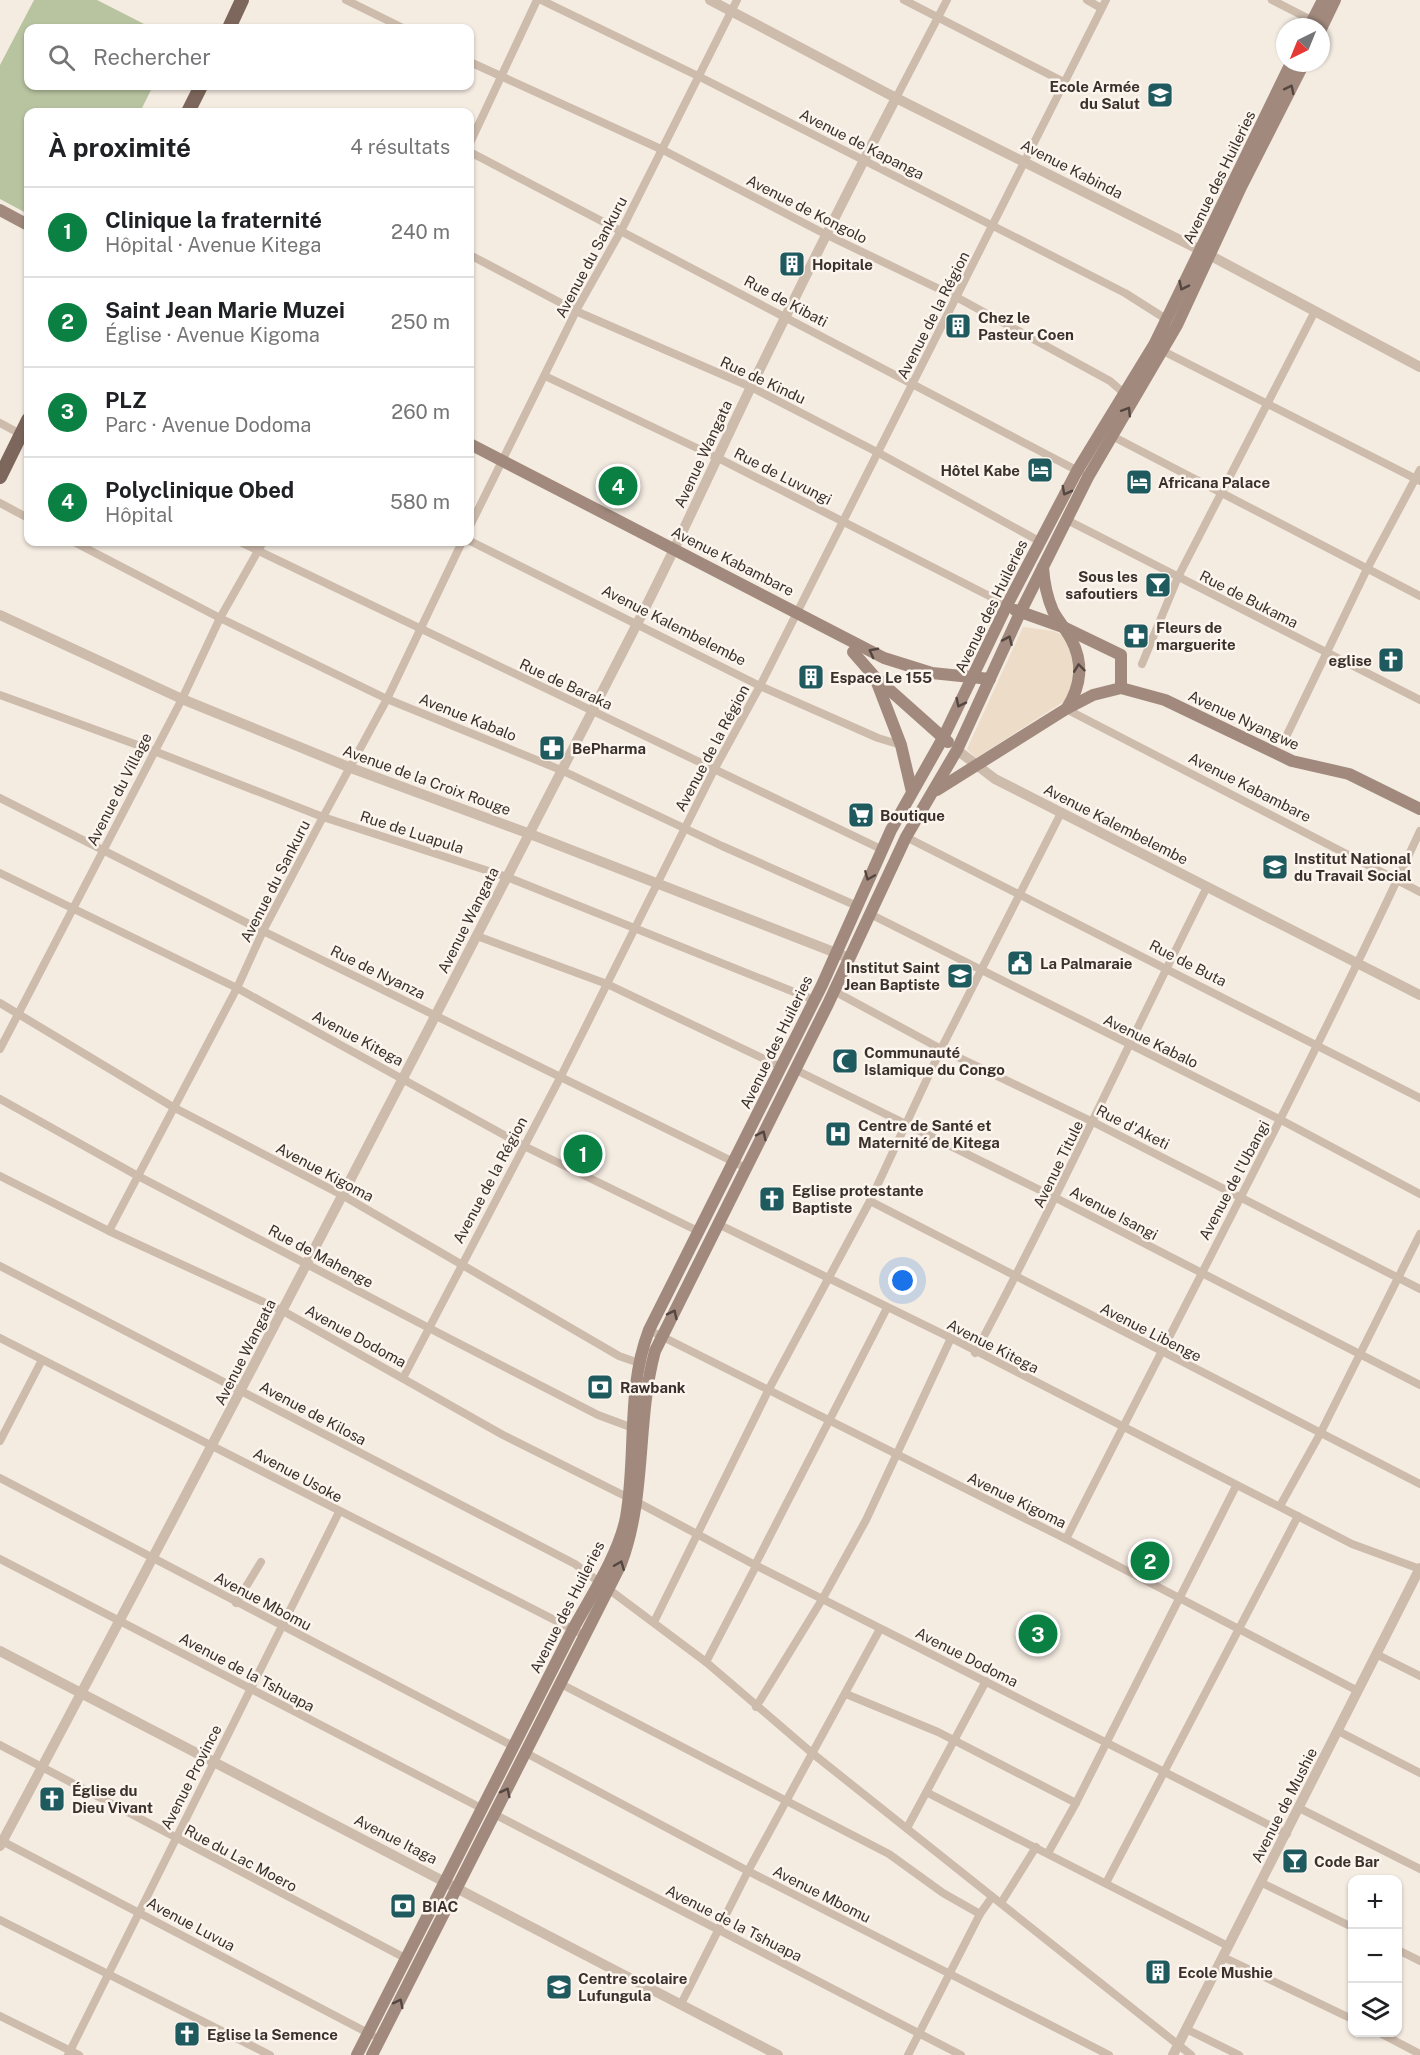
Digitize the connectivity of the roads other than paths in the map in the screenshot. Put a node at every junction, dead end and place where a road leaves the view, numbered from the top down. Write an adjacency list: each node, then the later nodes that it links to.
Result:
1 (243, 0): 18 (main road)
2 (346, 0): 19 (street)
3 (539, 0): 23 (street, Avenue de Kapanga); 24 (street)
4 (710, 0): 13 (street, Avenue Kabinda)
5 (737, 0): 13 (street, Avenue du Sankuru)
6 (904, 0): 14 (street)
7 (947, 0): 14 (street, Avenue Wangata)
8 (1087, 0): 12 (street)
9 (1272, 0): 15 (street)
10 (1323, 0): 16 (main road)
11 (1335, 0): 17 (main road)
12 (1103, 4): 25 (street, Avenue de la Région)
13 (732, 11): 23 (street, Avenue du Sankuru); 27 (street, Avenue Kabinda)
14 (939, 17): 25 (street); 27 (street, Avenue Wangata)
15 (1302, 18)
16 (1318, 18)
17 (1322, 18)
18 (231, 24)
19 (395, 24)
20 (474, 64): 24 (street, Avenue de Kongolo)
21 (1287, 72): 39 (main road, Avenue des Huileries)
22 (1299, 72): 39 (main road, Avenue des Huileries, one-way to 22)
23 (698, 76): 30 (street, Avenue du Sankuru); 32 (street, Avenue de Kapanga)
24 (500, 77): 29 (street); 30 (street, Avenue de Kongolo)
25 (1064, 82): 33 (street, Avenue de la Région)
26 (199, 90): 28 (main road)
27 (896, 98): 32 (street, Avenue Wangata); 33 (street, Avenue Kabinda)
28 (190, 108)
29 (474, 133)
30 (663, 150): 37 (street, Avenue du Sankuru); 38 (street, Avenue de Kongolo)
31 (474, 154): 37 (street, Rue de Kibati)
32 (864, 161): 36 (street, Avenue de Kapanga); 38 (street, Avenue Wangata)
33 (1024, 161): 36 (street, Avenue de la Région); 39 (street, Avenue Kabinda)
34 (0, 210): 35 (main road)
35 (24, 223)
36 (992, 226): 41 (street, Avenue de la Région); 45 (street, Avenue de Kapanga)
37 (622, 229): 42 (street, Avenue du Sankuru); 44 (street, Rue de Kibati)
38 (827, 235): 41 (street, Avenue de Kongolo); 44 (street, Avenue Wangata)
39 (1205, 252): 43 (street, Avenue Kabinda); 45 (main road, Avenue des Huileries, one-way to 45); 46 (main road, Avenue des Huileries)
40 (474, 257): 42 (street, Rue de Kindu)
41 (958, 298): 49 (street, Avenue de la Région); 51 (street, Avenue de Kongolo)
42 (576, 311): 48 (street, Avenue du Sankuru); 50 (street, Rue de Kindu)
43 (1314, 313): 47 (street, Avenue Kabinda); 52 (street)
44 (787, 316): 49 (street, Rue de Kibati); 50 (street, Avenue Wangata)
45 (1166, 319): 51 (main road, Avenue des Huileries)
46 (1163, 351): 52 (street); 55 (main road, Avenue des Huileries, one-way to 46)
47 (1420, 367)
48 (545, 376): 59 (street, Rue de Luvungi); 60 (street, Avenue du Sankuru)
49 (913, 385): 58 (street, Avenue de la Région); 62 (street, Rue de Kibati)
50 (751, 387): 58 (street, Rue de Kindu); 59 (street, Avenue Wangata)
51 (1125, 394): 62 (main road, Avenue des Huileries)
52 (1267, 404): 65 (street); 66 (street)
53 (0, 423): 54 (street)
54 (24, 435)
55 (1112, 436): 64 (main road, Avenue des Huileries); 66 (street)
56 (24, 438): 63 (main road)
57 (474, 446): 60 (main road, Avenue Kabambare)
58 (877, 452): 71 (street, Avenue de la Région); 72 (street, Rue de Kindu)
59 (717, 458): 71 (street, Rue de Luvungi); 78 (street, Avenue Wangata)
60 (502, 461): 69 (street, Avenue du Sankuru); 78 (main road, Avenue Kabambare)
61 (1420, 470): 65 (street)
62 (1077, 471): 64 (street, Rue de Kibati); 72 (main road, Avenue des Huileries, one-way to 72)
63 (0, 477)
64 (1088, 477): 70 (main road, Avenue des Huileries)
65 (1418, 480): 81 (street)
66 (1221, 493): 81 (street); 82 (street)
67 (0, 503): 68 (street)
68 (24, 516)
69 (474, 518)
70 (1066, 520): 80 (main road, Avenue des Huileries); 82 (street, Rue de Bukama)
71 (844, 521): 84 (street, Rue de Luvungi); 85 (street, Avenue de la Région)
72 (1039, 541): 84 (main road, Avenue des Huileries)
73 (474, 543): 89 (street, Avenue Kalembelembe)
74 (82, 546): 88 (street, Avenue Kabalo)
75 (249, 546): 79 (street, Rue de Baraka)
76 (260, 546): 79 (street, Avenue du Village)
77 (460, 546): 91 (street, Avenue du Sankuru)
78 (675, 548): 85 (main road, Avenue Kabambare); 89 (street, Avenue Wangata)
79 (258, 550): 88 (street, Avenue du Village); 91 (street, Rue de Baraka)
80 (1043, 567): 86 (main road, Avenue des Huileries); 90 (main road)
81 (1367, 569): 83 (street); 94 (street)
82 (1178, 577): 94 (street, Rue de Bukama); 95 (street)
83 (1420, 596)
84 (1007, 605): 86 (main road); 97 (main road, Avenue des Huileries)
85 (798, 611): 92 (main road, Avenue Kabambare); 99 (street, Avenue de la Région)
86 (1020, 613): 90 (main road); 98 (main road, Avenue des Huileries, one-way to 86)
87 (0, 615): 102 (street, Avenue de la Croix Rouge)
88 (220, 618): 102 (street, Avenue du Village); 103 (street, Avenue Kabalo)
89 (638, 622): 99 (street, Avenue Kalembelembe); 106 (street, Avenue Wangata)
90 (1063, 627): 100 (main road); 105 (main road, one-way to 90)
91 (419, 629): 103 (street, Avenue du Sankuru); 106 (street, Rue de Baraka)
92 (833, 631): 93 (street, Avenue Kalembelembe); 97 (main road, Avenue Kabambare, one-way to 92)
93 (853, 652): 96 (main road, Avenue Kalembelembe)
94 (1327, 654): 104 (street, Rue de Bukama); 108 (street)
95 (1142, 664)
96 (874, 676): 107 (main road, Avenue Kalembelembe); 109 (main road)
97 (973, 677): 98 (main road, Avenue Kabambare); 107 (main road, Avenue des Huileries, one-way to 107)
98 (990, 679): 110 (main road, Avenue des Huileries)
99 (760, 686): 109 (street, Avenue Kalembelembe); 115 (street, Avenue de la Région)
100 (1121, 688): 105 (main road, Avenue Nyangwe); 119 (main road, Avenue Nyangwe)
101 (0, 696): 111 (street, Rue de Luapula)
102 (182, 699): 111 (street, Avenue du Village); 113 (street, Avenue de la Croix Rouge)
103 (387, 699): 113 (street, Avenue du Sankuru); 114 (street, Avenue Kabalo)
104 (1420, 700)
105 (1066, 709): 112 (main road, Avenue Nyangwe); 130 (street, Avenue Kabambare)
106 (591, 710): 114 (street, Avenue Wangata); 115 (street, Rue de Baraka)
107 (943, 738): 110 (main road, Avenue Kalembelembe); 116 (main road, Avenue des Huileries)
108 (1284, 741)
109 (901, 745): 116 (main road)
110 (957, 750): 112 (street, Avenue Kalembelembe); 117 (main road, Avenue des Huileries)
111 (154, 751): 121 (street, Rue de Luapula); 127 (street, Avenue du Village)
112 (976, 765): 117 (main road, Avenue Nyangwe); 120 (street, Avenue Kalembelembe)
113 (351, 768): 121 (street, Avenue du Sankuru); 124 (street, Avenue de la Croix Rouge)
114 (561, 770): 122 (street, Avenue Kabalo); 124 (street, Avenue Wangata)
115 (714, 770): 122 (street, Avenue de la Région); 126 (street, Rue de Baraka)
116 (912, 792): 126 (main road, Avenue des Huileries)
117 (934, 792): 125 (main road, Avenue des Huileries)
118 (0, 798): 127 (street, Rue de Nyanza)
119 (1420, 809)
120 (1061, 813): 132 (street, Avenue Kalembelembe); 134 (street)
121 (323, 817): 129 (street, Rue de Luapula); 139 (street, Avenue du Sankuru)
122 (686, 827): 131 (street, Avenue de la Région); 135 (street, Avenue Kabalo)
123 (1420, 831): 130 (street, Avenue de l'Ubangi)
124 (530, 834): 129 (street, Avenue Wangata); 131 (street, Avenue de la Croix Rouge)
125 (906, 837): 134 (street, Rue de Buta); 137 (main road, Avenue des Huileries)
126 (881, 849): 135 (main road, Avenue des Huileries, one-way to 135)
127 (102, 850): 136 (street, Avenue du Village); 139 (street, Rue de Nyanza)
128 (0, 873): 136 (street, Avenue Kitega)
129 (507, 877): 138 (street, Rue de Luapula); 140 (street, Avenue Wangata)
130 (1397, 880): 133 (street, Avenue Kabambare); 143 (street, Avenue de l'Ubangi)
131 (657, 884): 138 (street, Avenue de la Région); 141 (street, Avenue de la Croix Rouge)
132 (1207, 887): 143 (street, Avenue Kalembelembe); 144 (street, Avenue Titule)
133 (1420, 892)
134 (1018, 894): 144 (street, Rue de Buta); 145 (street)
135 (857, 906): 141 (main road, Avenue des Huileries)
136 (74, 908): 147 (street, Avenue Kitega); 152 (street, Avenue du Village)
137 (870, 914): 142 (main road, Avenue des Huileries); 145 (street, Avenue Kabalo)
138 (636, 929): 146 (street, Avenue de la Région); 150 (street, Rue de Luapula)
139 (263, 931): 147 (street, Avenue du Sankuru); 153 (street, Rue de Nyanza)
140 (477, 936): 146 (street); 153 (street, Avenue Wangata)
141 (836, 954): 142 (street, Avenue de la Croix Rouge); 150 (main road, Avenue des Huileries)
142 (849, 958): 148 (main road, Avenue des Huileries)
143 (1358, 964): 149 (street, Avenue Kalembelembe); 155 (street, Avenue de l'Ubangi)
144 (1167, 967): 154 (street, Avenue Titule); 155 (street, Rue de Buta)
145 (981, 969): 154 (street, Avenue Kabalo); 157 (street)
146 (607, 984): 158 (street); 160 (street, Avenue de la Région)
147 (237, 988): 161 (street, Avenue Kitega); 164 (street, Avenue du Sankuru)
148 (834, 991): 157 (street, Rue d'Aketi); 159 (main road, Avenue des Huileries)
149 (1420, 995)
150 (814, 1000): 158 (main road, Avenue des Huileries)
151 (0, 1003): 152 (street, Avenue Kigoma)
152 (18, 1014): 156 (street, Avenue du Village); 164 (street, Avenue Kigoma)
153 (437, 1015): 160 (street, Rue de Nyanza); 161 (street, Avenue Wangata)
154 (1127, 1045): 165 (street, Avenue Kabalo); 166 (street, Avenue Titule)
155 (1318, 1046): 162 (street, Rue de Buta); 165 (street, Avenue de l'Ubangi)
156 (0, 1049)
157 (941, 1049): 166 (street, Rue d'Aketi); 167 (street)
158 (781, 1067): 169 (main road, Avenue des Huileries)
159 (794, 1069): 167 (street, Avenue Isangi); 170 (main road, Avenue des Huileries, one-way to 159)
160 (561, 1076): 168 (street, Avenue de la Région); 169 (street, Rue de Nyanza)
161 (404, 1078): 168 (street, Avenue Kitega); 174 (street, Avenue Wangata)
162 (1420, 1098)
163 (0, 1099): 172 (street, Rue de Mahenge)
164 (173, 1107): 172 (street, Avenue du Sankuru); 174 (street, Avenue Kigoma)
165 (1281, 1120): 173 (street, Avenue Kabalo); 175 (street, Avenue de l'Ubangi)
166 (1093, 1122): 175 (street, Rue d'Aketi); 176 (street, Avenue Titule)
167 (908, 1123): 176 (street, Avenue Isangi); 177 (street)
168 (524, 1146): 180 (street, Avenue Kitega); 183 (street, Avenue de la Région)
169 (734, 1162): 170 (street, Rue de Nyanza); 180 (main road, Avenue des Huileries)
170 (746, 1168): 178 (main road, Avenue des Huileries)
171 (0, 1176): 179 (street, Avenue Dodoma)
172 (138, 1176): 179 (street, Avenue du Sankuru); 182 (street, Rue de Mahenge)
173 (1420, 1194)
174 (342, 1195): 182 (street, Avenue Wangata); 183 (street, Avenue Kigoma)
175 (1240, 1197): 185 (street, Avenue de l'Ubangi); 188 (street, Rue d'Aketi)
176 (1056, 1198): 185 (street, Avenue Isangi); 186 (street, Avenue Titule)
177 (870, 1201): 186 (street, Avenue Libenge); 187 (street)
178 (718, 1224): 187 (street, Avenue Kitega); 194 (main road, Avenue des Huileries, one-way to 178)
179 (109, 1231): 191 (street, Avenue Dodoma)
180 (700, 1232): 193 (main road, Avenue des Huileries)
181 (1420, 1234): 188 (street)
182 (307, 1263): 191 (street, Avenue Wangata); 192 (street, Rue de Mahenge)
183 (461, 1265): 192 (street, Avenue de la Région); 201 (street, Avenue Kigoma)
184 (0, 1266): 205 (street, Avenue de Kilosa)
185 (1200, 1273): 197 (street, Avenue de l'Ubangi); 199 (street, Avenue Isangi)
186 (1016, 1277): 197 (street, Avenue Libenge); 198 (street, Avenue Titule)
187 (828, 1279): 190 (street, Avenue Kitega); 204 (street)
188 (1398, 1279): 189 (street, Rue d'Aketi); 199 (street)
189 (1420, 1289)
190 (887, 1308): 196 (street, Avenue Kitega); 206 (street)
191 (284, 1311): 202 (street, Avenue Dodoma); 205 (street, Avenue Wangata)
192 (429, 1328): 202 (street, Avenue de la Région); 207 (street, Rue de Mahenge)
193 (649, 1330): 194 (street, Avenue Kigoma); 201 (main road, Avenue des Huileries)
194 (662, 1337): 204 (street, Avenue Kigoma); 216 (main road, Avenue des Huileries)
195 (0, 1338): 200 (street, Avenue Usoke)
196 (951, 1338): 198 (street, Avenue Kitega); 212 (street)
197 (1160, 1352): 208 (street, Avenue de l'Ubangi); 209 (street, Avenue Libenge)
198 (975, 1353): 208 (street, Avenue Kitega)
199 (1360, 1354): 203 (street, Avenue Isangi); 209 (street)
200 (42, 1360): 210 (street); 211 (street, Avenue Usoke)
201 (639, 1363): 207 (main road, Avenue des Huileries)
202 (404, 1378): 216 (street, Avenue Dodoma)
203 (1420, 1385)
204 (769, 1389): 206 (street, Avenue Kigoma); 220 (street)
205 (242, 1390): 211 (street, Avenue Wangata); 227 (street, Avenue de Kilosa)
206 (830, 1420): 212 (street, Avenue Kigoma); 225 (street)
207 (633, 1428): 216 (main road, Avenue des Huileries)
208 (1123, 1428): 215 (street, Avenue Kitega); 221 (street, Avenue de l'Ubangi)
209 (1320, 1434): 214 (street, Avenue Libenge); 217 (street)
210 (0, 1441)
211 (213, 1445): 218 (street, Avenue Usoke); 222 (street, Avenue Wangata)
212 (897, 1456): 221 (street, Avenue Kigoma); 228 (street)
213 (0, 1478): 222 (street, Avenue Mbomu)
214 (1420, 1484)
215 (1236, 1486): 217 (street, Avenue Kitega); 229 (street)
216 (633, 1500): 220 (street, Avenue Dodoma); 227 (main road, Avenue des Huileries)
217 (1280, 1506): 219 (street, Avenue Kitega)
218 (339, 1512): 234 (street, Avenue Province); 235 (street, Avenue Usoke)
219 (1298, 1516): 226 (street, Avenue Kitega); 233 (street)
220 (698, 1535): 225 (street, Avenue Dodoma); 232 (street)
221 (1066, 1539): 229 (street, Avenue Kigoma)
222 (152, 1558): 230 (street, Avenue Mbomu); 231 (street, Avenue Wangata)
223 (0, 1559): 231 (street, Avenue de la Tshuapa)
224 (261, 1562): 230 (street)
225 (756, 1566): 228 (street, Avenue Dodoma); 240 (street)
226 (1420, 1568): 239 (street, Avenue de Mushie)
227 (605, 1585): 232 (street, Avenue de Kilosa); 235 (main road, Avenue des Huileries); 237 (main road, Avenue des Huileries)
228 (823, 1598): 236 (street, Avenue Dodoma); 248 (street)
229 (1179, 1598): 233 (street, Avenue Kigoma); 251 (street)
230 (236, 1602): 234 (street, Avenue Mbomu)
231 (120, 1620): 244 (street, Avenue de la Tshuapa); 246 (street, Avenue Wangata)
232 (654, 1622): 240 (street, Avenue de Kilosa)
233 (1238, 1627): 245 (street, Avenue Kigoma); 258 (street)
234 (283, 1628): 244 (street, Avenue Province); 253 (street, Avenue Mbomu)
235 (573, 1629): 237 (street, Avenue Usoke); 253 (main road, Avenue des Huileries)
236 (880, 1629): 242 (street, Avenue Dodoma); 247 (street)
237 (584, 1635): 243 (main road, Avenue des Huileries)
238 (0, 1651): 246 (street, Avenue Itaga)
239 (1376, 1654): 241 (street); 245 (street, Avenue de Mushie)
240 (706, 1662): 248 (street, Avenue de Kilosa)
241 (1420, 1676)
242 (986, 1682): 250 (street); 251 (street, Avenue Dodoma)
243 (561, 1684): 254 (main road, Avenue des Huileries); 261 (street)
244 (250, 1690): 256 (street, Avenue Province); 264 (street, Avenue de la Tshuapa)
245 (1358, 1691): 249 (street, Avenue de Mushie)
246 (81, 1693): 256 (street, Avenue Itaga); 257 (street, Avenue Wangata)
247 (846, 1694): 250 (street); 255 (street)
248 (756, 1707): 255 (street, Avenue de Kilosa)
249 (1338, 1731): 259 (street); 263 (street, Avenue de Mushie)
250 (954, 1742): 260 (street); 262 (street)
251 (1106, 1743): 258 (street, Avenue Dodoma); 262 (street)
252 (0, 1745): 257 (street, Rue du Lac Moero)
253 (513, 1746): 264 (main road, Avenue des Huileries)
254 (526, 1753): 264 (main road, Avenue des Huileries, one-way to 254); 272 (street, Avenue Mbomu)
255 (812, 1753): 261 (street); 265 (street, Avenue de Kilosa)
256 (213, 1762): 267 (street, Avenue Province); 273 (street, Avenue Itaga)
257 (41, 1766): 267 (street, Rue du Lac Moero); 268 (street, Avenue Wangata)
258 (1163, 1772): 266 (street, Avenue Dodoma); 274 (street)
259 (1420, 1773)
260 (928, 1793): 265 (street); 269 (street)
261 (786, 1799): 272 (street); 280 (street)
262 (1076, 1803): 270 (street)
263 (1299, 1808): 266 (street, Avenue de Mushie); 271 (street)
264 (488, 1812): 273 (main road, Avenue des Huileries); 276 (main road, Avenue des Huileries); 283 (street, Avenue de la Tshuapa)
265 (907, 1828): 277 (street, Avenue de Kilosa)
266 (1287, 1834): 275 (street, Avenue de Mushie)
267 (174, 1838): 279 (street, Avenue Province); 287 (street, Rue du Lac Moero)
268 (1, 1843): 279 (street, Avenue Luvua)
269 (1036, 1846): 270 (street); 278 (street)
270 (1048, 1853): 274 (street)
271 (1420, 1869)
272 (748, 1871): 283 (street); 289 (street, Avenue Mbomu)
273 (446, 1881): 276 (street, Avenue Itaga); 287 (main road, Avenue des Huileries)
274 (1106, 1883): 284 (street)
275 (1262, 1883): 282 (street); 284 (street, Avenue de Mushie)
276 (458, 1887): 291 (street, Avenue Itaga); 298 (main road, Avenue des Huileries, one-way to 276)
277 (992, 1898): 278 (street, Avenue de Kilosa); 280 (street)
278 (1001, 1904): 299 (street, Avenue de Kilosa)
279 (138, 1911): 290 (street, Avenue Province); 295 (street, Avenue Luvua)
280 (980, 1914): 289 (street)
281 (0, 1920): 290 (street)
282 (1348, 1926)
283 (718, 1930): 291 (street); 296 (street, Avenue de la Tshuapa)
284 (1228, 1946): 286 (street, Avenue de Mushie)
285 (1402, 1952): 288 (street)
286 (1223, 1956): 293 (street); 294 (street, Avenue de Mushie)
287 (407, 1959): 295 (main road, Avenue des Huileries)
288 (1420, 1961)
289 (949, 1973): 296 (street); 308 (street, Avenue Mbomu)
290 (107, 1975): 300 (street, Avenue Province); 302 (street)
291 (681, 2004): 305 (street, Avenue Itaga)
292 (0, 2016): 300 (street)
293 (1348, 2017)
294 (1186, 2029): 299 (street, Avenue de Mushie); 311 (street)
295 (368, 2033): 298 (street, Avenue Luvua); 303 (main road, Avenue des Huileries)
296 (919, 2033): 306 (street); 307 (street, Avenue de la Tshuapa)
297 (1388, 2037): 301 (street)
298 (380, 2039): 304 (main road, Avenue des Huileries)
299 (1178, 2044): 309 (street, Avenue de Mushie); 310 (street, Avenue de Kilosa)
300 (72, 2054)
301 (1420, 2054)
302 (270, 2055)
303 (357, 2055)
304 (372, 2055)
305 (778, 2055)
306 (908, 2055)
307 (961, 2055)
308 (1109, 2055)
309 (1173, 2055)
310 (1191, 2055)
311 (1239, 2055)

